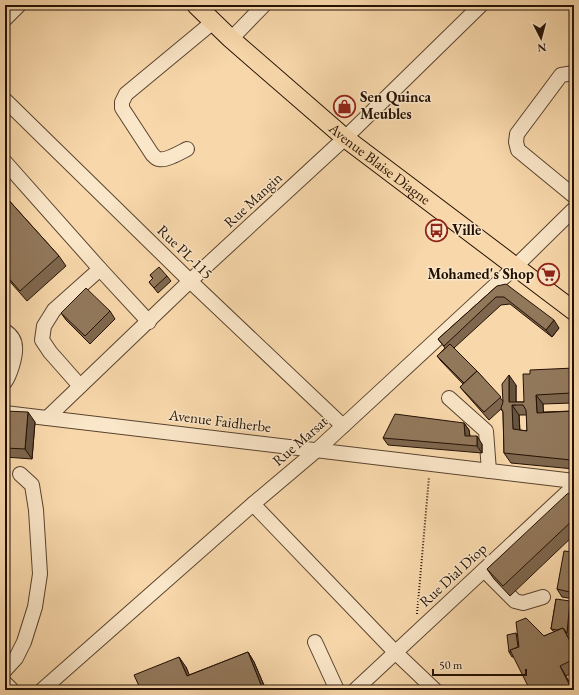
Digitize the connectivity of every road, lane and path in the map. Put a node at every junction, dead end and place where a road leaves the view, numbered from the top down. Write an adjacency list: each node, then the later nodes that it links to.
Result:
1 (19, 5): 5 (street)
2 (196, 5): 6 (main road, Avenue Blaise Diagne)
3 (264, 5): 7 (street)
4 (481, 5): 10 (street, Rue Mangin)
5 (5, 19)
6 (213, 22): 7 (main road, Avenue Blaise Diagne); 11 (street)
7 (231, 39): 10 (main road, Avenue Blaise Diagne)
8 (574, 73): 13 (street)
9 (5, 100): 17 (street, Rue PL-115)
10 (345, 138): 15 (main road, Avenue Blaise Diagne); 17 (street, Rue Mangin)
11 (187, 149)
12 (5, 162): 16 (street)
13 (574, 196)
14 (574, 209): 15 (street, Rue Marsat)
15 (516, 266): 18 (main road, Avenue Blaise Diagne); 26 (street, Rue Marsat)
16 (100, 269): 19 (street); 22 (street)
17 (190, 281): 19 (street, Rue Mangin); 26 (street, Rue PL-115)
18 (574, 311)
19 (149, 322): 22 (street, Rue Mangin)
20 (5, 331): 21 (street)
21 (5, 382)
22 (80, 386): 25 (street, Rue Mangin)
23 (449, 398): 29 (street)
24 (5, 412): 25 (street, Avenue Faidherbe)
25 (47, 418): 27 (street, Avenue Faidherbe)
26 (343, 426): 27 (street, Rue Marsat)
27 (317, 450): 28 (street, Avenue Faidherbe); 33 (street, Rue Marsat)
28 (430, 464): 29 (street, Avenue Faidherbe); 36 (path)
29 (489, 471): 31 (street, Avenue Faidherbe)
30 (20, 474): 39 (street)
31 (574, 481)
32 (574, 486): 34 (street, Rue Dial Diop)
33 (253, 504): 38 (street); 42 (street, Rue Marsat)
34 (484, 570): 35 (street); 36 (street, Rue Dial Diop)
35 (544, 597)
36 (415, 633): 38 (street, Rue Dial Diop)
37 (316, 642): 43 (street)
38 (395, 652): 44 (street, Rue Dial Diop); 45 (street)
39 (5, 670)
40 (5, 684): 41 (street)
41 (12, 690)
42 (42, 690)
43 (337, 690)
44 (354, 690)
45 (434, 690)

